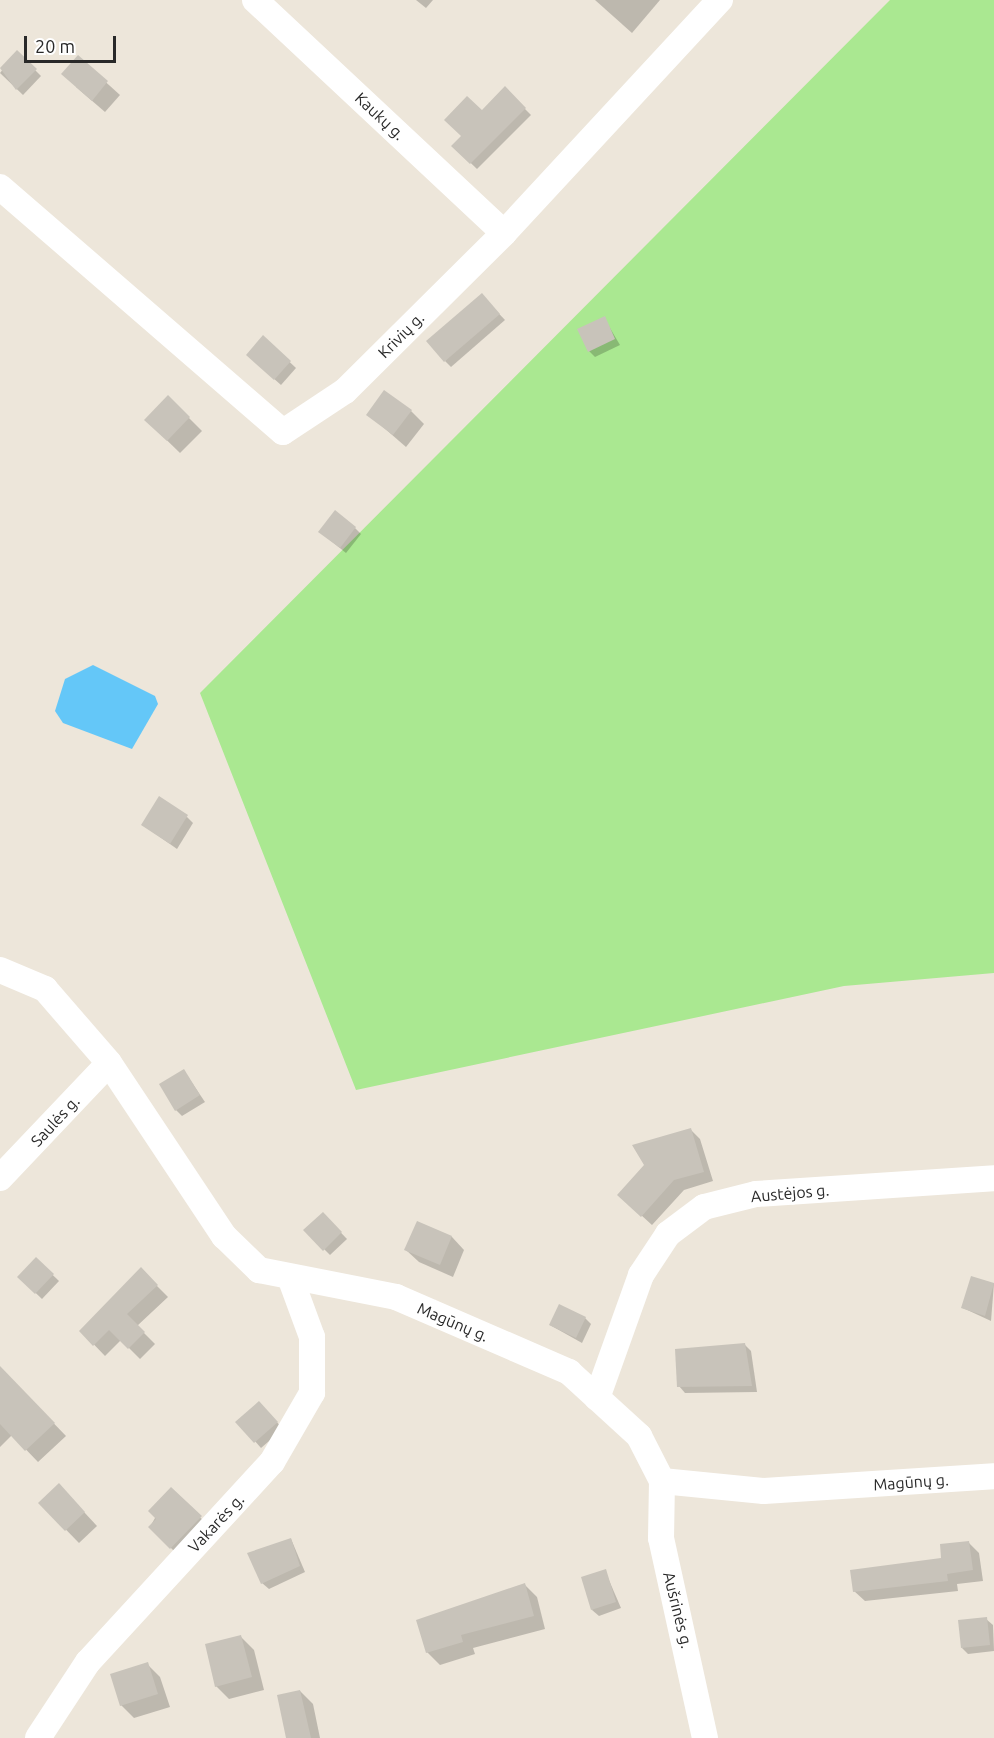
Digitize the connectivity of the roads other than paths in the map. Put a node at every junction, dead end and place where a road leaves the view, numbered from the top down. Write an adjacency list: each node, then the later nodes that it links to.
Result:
1 (720, 0): 4 (street, Krivių g.)
2 (271, 5): 4 (street, Kaukų g.)
3 (0, 187): 4 (street, Krivių g.)
4 (504, 233)
5 (0, 970): 6 (street, Magūnų g.)
6 (109, 1063): 7 (street, Saulės g.); 9 (street, Magūnų g.)
7 (0, 1178)
8 (994, 1178): 10 (street, Austėjos g.)
9 (291, 1280): 10 (street, Magūnų g.); 13 (street, Vakarės g.)
10 (597, 1398): 12 (street, Magūnų g.)
11 (994, 1476): 12 (street, Magūnų g.)
12 (662, 1481): 14 (street, Aušrinės g.)
13 (38, 1738)
14 (705, 1738)

